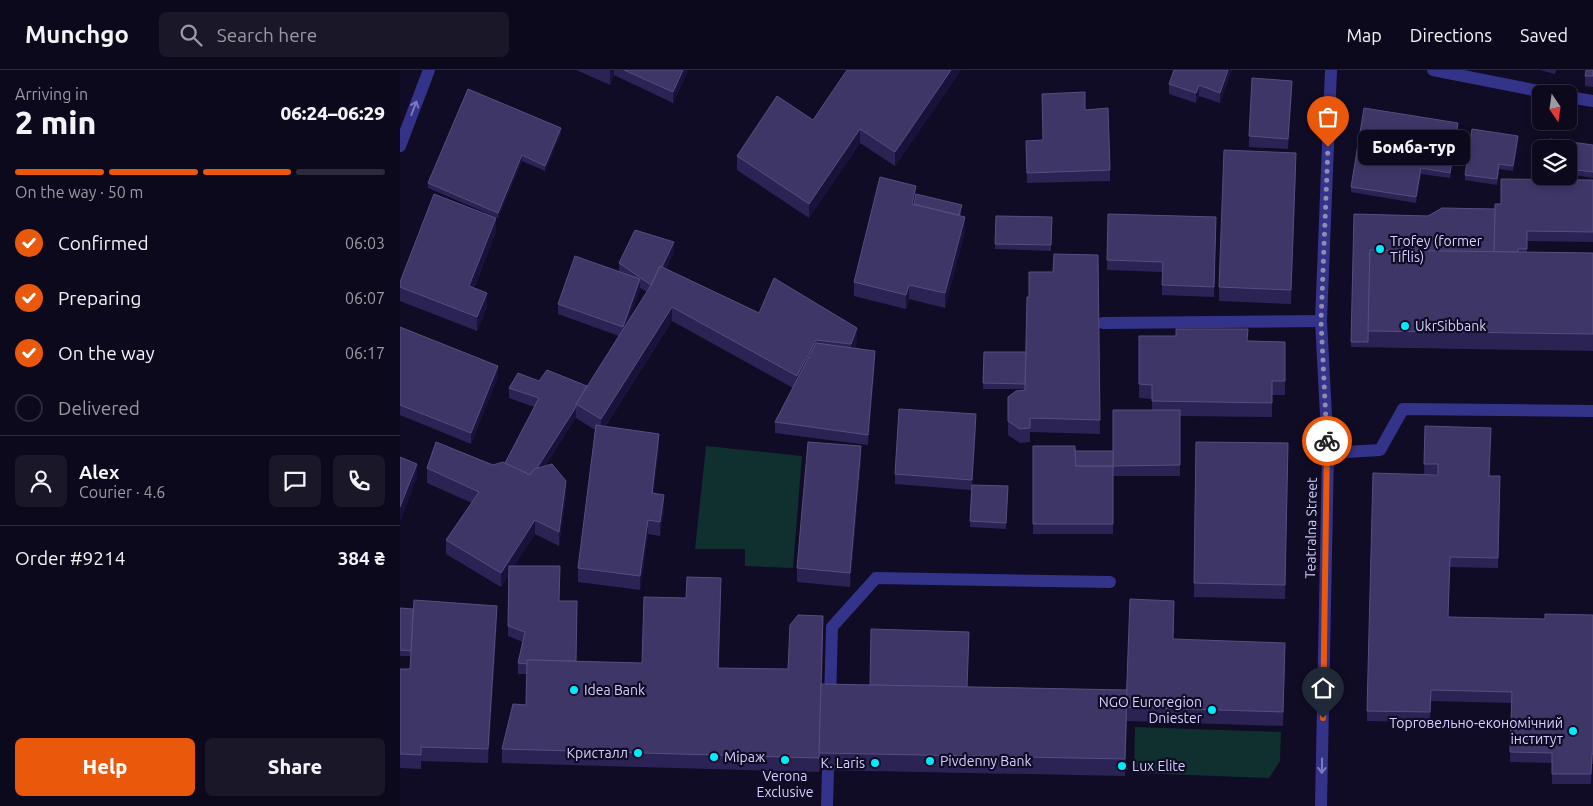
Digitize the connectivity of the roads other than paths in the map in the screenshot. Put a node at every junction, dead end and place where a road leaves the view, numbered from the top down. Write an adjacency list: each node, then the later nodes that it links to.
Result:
1 (429, 70): 7 (street, one-way to 1)
2 (1331, 70): 8 (street, Teatralna Street)
3 (1433, 70): 4 (street)
4 (1532, 90)
5 (1578, 98): 6 (street)
6 (1593, 101)
7 (400, 146)
8 (1321, 321): 9 (street); 11 (street, Teatralna Street)
9 (1103, 323)
10 (1593, 411): 11 (street)
11 (1328, 453): 16 (street, Teatralna Street, one-way to 16)
12 (1110, 582): 13 (street)
13 (830, 701)
14 (828, 770): 15 (street)
15 (828, 806)
16 (1321, 806)

